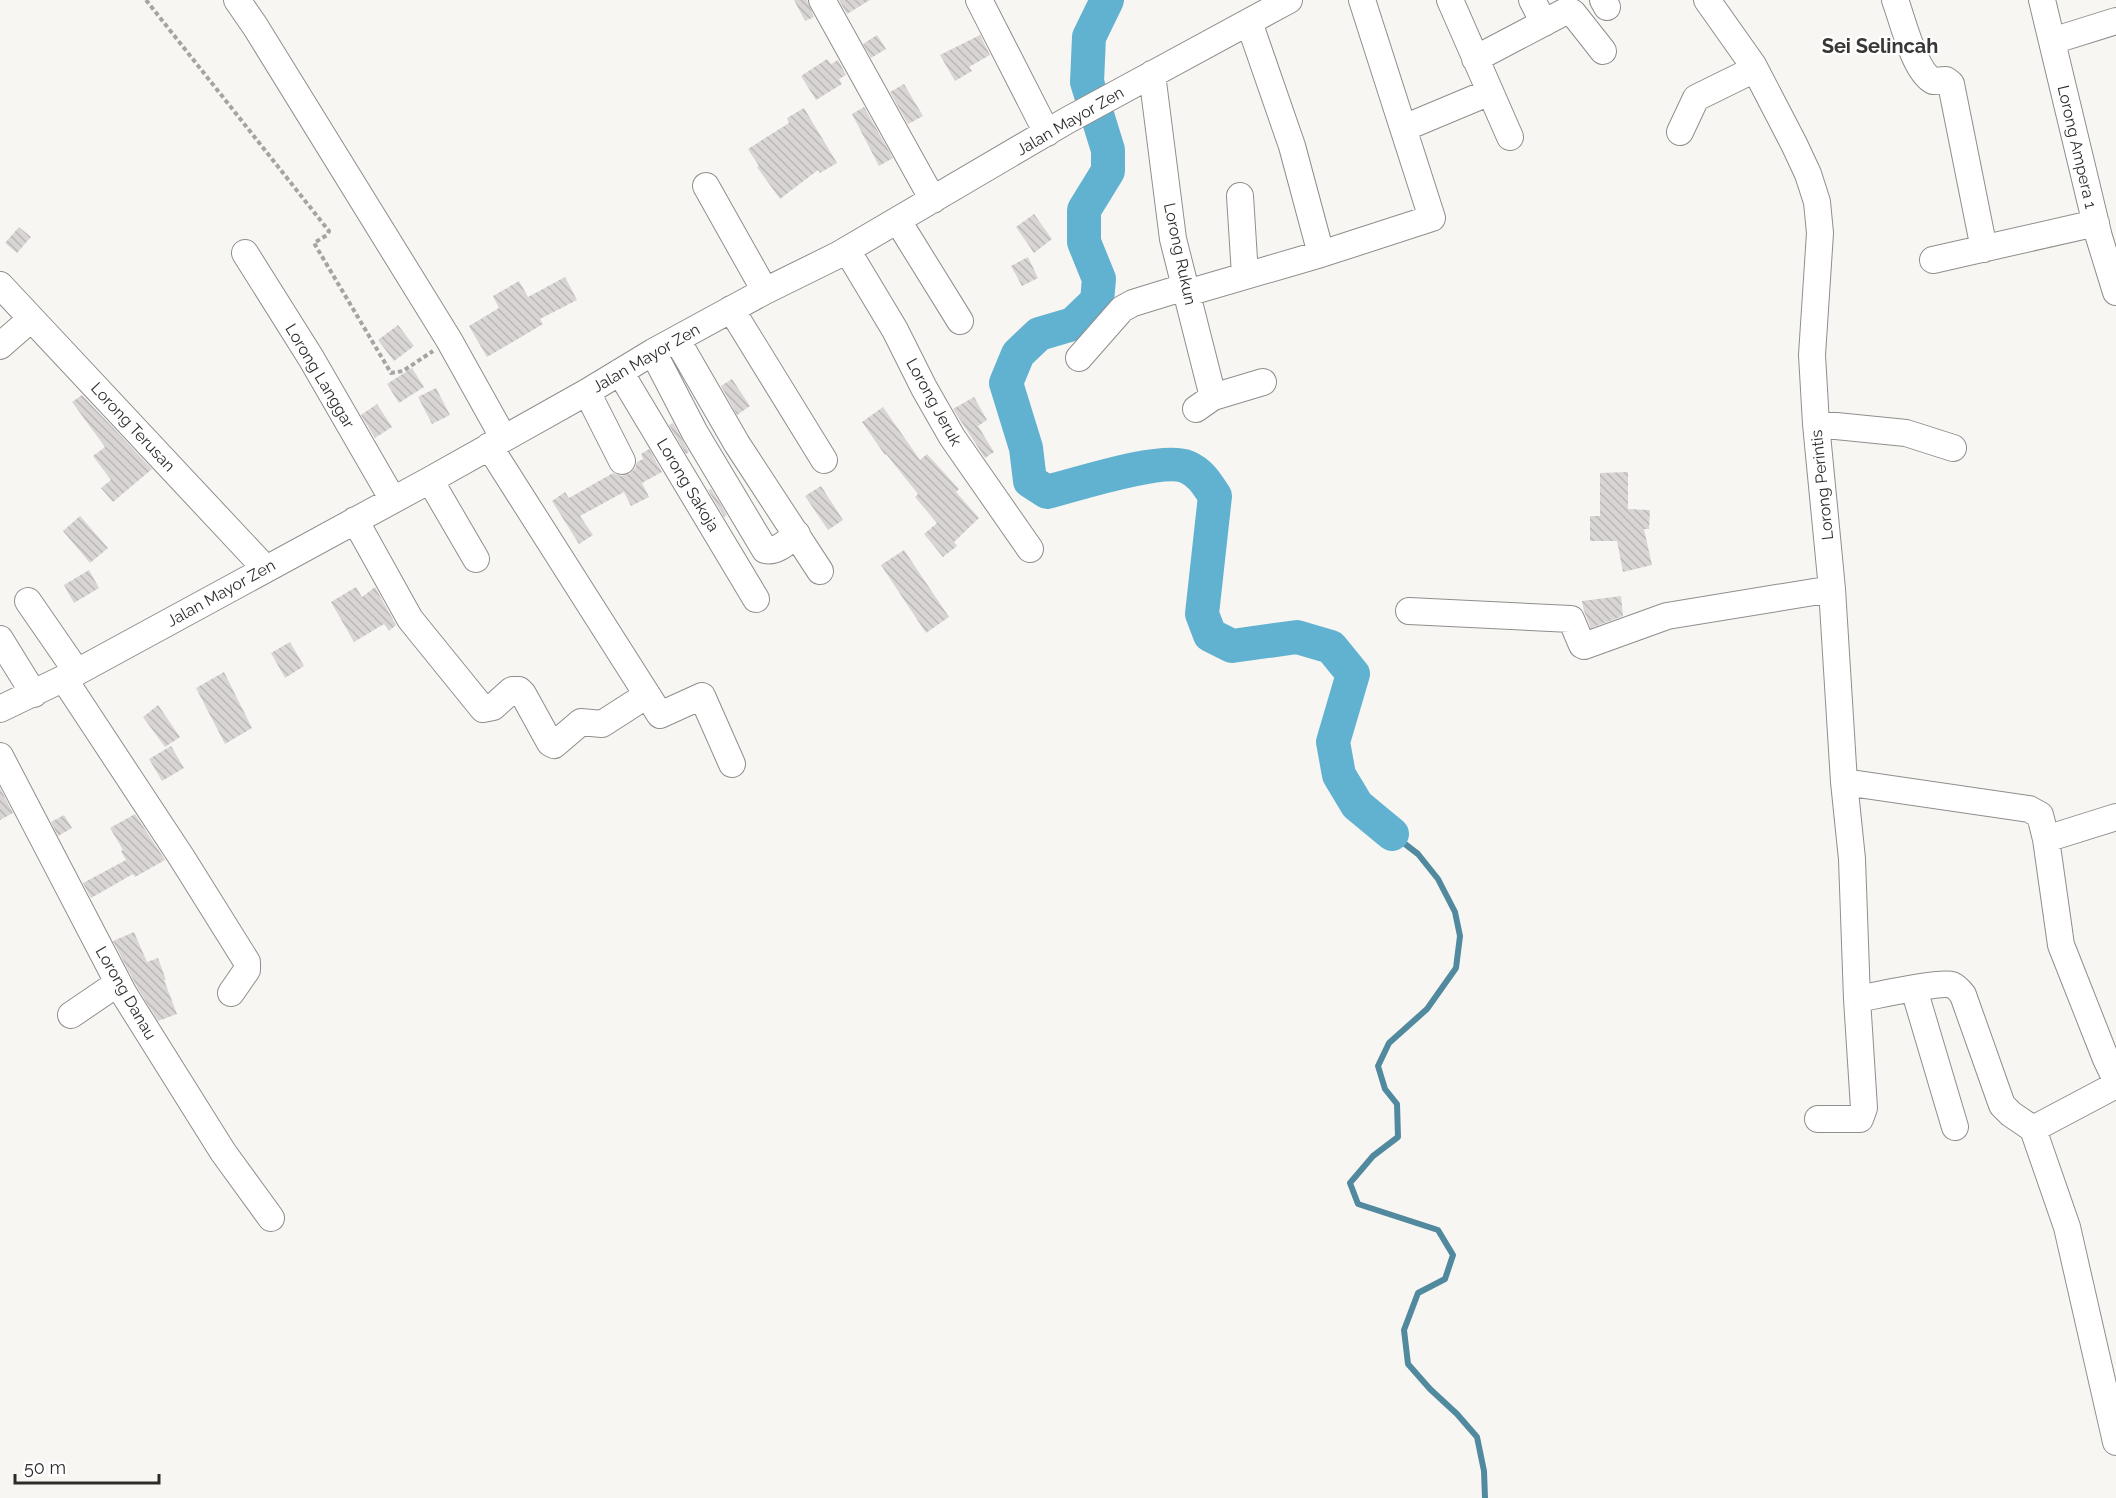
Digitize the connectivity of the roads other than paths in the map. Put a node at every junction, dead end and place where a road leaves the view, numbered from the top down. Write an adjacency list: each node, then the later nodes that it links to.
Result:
1 (237, 0): 50 (street)
2 (822, 0): 26 (street)
3 (979, 0): 20 (street)
4 (1289, 0): 12 (street, Jalan Mayor Zen)
5 (1362, 0): 21 (street)
6 (1450, 0): 16 (street)
7 (1532, 0): 13 (street)
8 (1707, 0): 17 (street, Lorong Perintis)
9 (1895, 0): 29 (street)
10 (2042, 0): 14 (street, Lorong Ampera 1)
11 (2116, 21): 14 (street)
12 (1249, 22): 18 (street, Jalan Mayor Zen); 32 (street)
13 (1544, 23): 15 (street); 16 (street)
14 (2052, 41): 28 (street, Lorong Ampera 1)
15 (1603, 51)
16 (1475, 59): 19 (street)
17 (1755, 69): 22 (street); 49 (street, Lorong Perintis)
18 (1152, 74): 20 (street, Jalan Mayor Zen); 36 (street, Lorong Rukun)
19 (1490, 92): 21 (street); 23 (street)
20 (1057, 127): 26 (street, Jalan Mayor Zen)
21 (1404, 128): 32 (street)
22 (1680, 132)
23 (1510, 137)
24 (706, 186): 37 (street)
25 (1240, 196): 34 (street)
26 (933, 200): 27 (street, Jalan Mayor Zen)
27 (898, 221): 30 (street, Jalan Mayor Zen); 41 (street)
28 (2096, 223): 29 (street); 38 (street, Lorong Ampera 1)
29 (1984, 249): 33 (street)
30 (847, 250): 37 (street, Jalan Mayor Zen); 58 (street, Lorong Jeruk)
31 (245, 253): 55 (street, Lorong Langgar)
32 (1322, 254): 34 (street)
33 (1933, 260)
34 (1245, 275): 36 (street)
35 (0, 285): 40 (street, Lorong Terusan)
36 (1186, 290): 45 (street); 47 (street, Lorong Rukun)
37 (765, 291): 39 (street, Jalan Mayor Zen)
38 (2116, 292)
39 (731, 309): 42 (street, Jalan Mayor Zen); 52 (street)
40 (31, 318): 43 (street); 60 (street, Lorong Terusan)
41 (960, 321)
42 (677, 340): 44 (street, Jalan Mayor Zen); 57 (street)
43 (0, 346)
44 (653, 352): 46 (street, Jalan Mayor Zen); 57 (street)
45 (1078, 358)
46 (620, 372): 48 (street, Jalan Mayor Zen); 63 (street, Lorong Sakoja)
47 (1263, 382)
48 (587, 392): 50 (street, Jalan Mayor Zen); 53 (street)
49 (1816, 424): 51 (street); 62 (street, Lorong Perintis)
50 (496, 442): 54 (street, Jalan Mayor Zen); 69 (street)
51 (1953, 448)
52 (824, 460)
53 (622, 461)
54 (430, 480): 55 (street, Jalan Mayor Zen); 59 (street)
55 (393, 500): 56 (street, Jalan Mayor Zen)
56 (355, 520): 60 (street, Jalan Mayor Zen); 69 (street)
57 (798, 534): 61 (street)
58 (1030, 549)
59 (476, 559)
60 (266, 568): 67 (street, Jalan Mayor Zen)
61 (820, 571)
62 (1832, 589): 65 (street); 73 (street, Lorong Perintis)
63 (756, 598)
64 (28, 601): 67 (street)
65 (1409, 611)
66 (0, 639): 68 (street)
67 (71, 676): 68 (street, Jalan Mayor Zen); 78 (street)
68 (34, 694): 70 (street, Jalan Mayor Zen)
69 (647, 695): 72 (street)
70 (0, 709)
71 (0, 756): 76 (street, Lorong Danau)
72 (732, 764)
73 (1844, 782): 75 (street); 79 (street, Lorong Perintis)
74 (2116, 817): 75 (street)
75 (2046, 839): 81 (street)
76 (118, 983): 80 (street); 86 (street, Lorong Danau)
77 (1914, 989): 79 (street); 84 (street); 85 (street)
78 (231, 993)
79 (1857, 999): 83 (street, Lorong Perintis)
80 (70, 1015)
81 (2116, 1080)
82 (2116, 1085): 85 (street)
83 (1818, 1119)
84 (1955, 1127)
85 (2033, 1129): 87 (street)
86 (271, 1218)
87 (2116, 1442)

